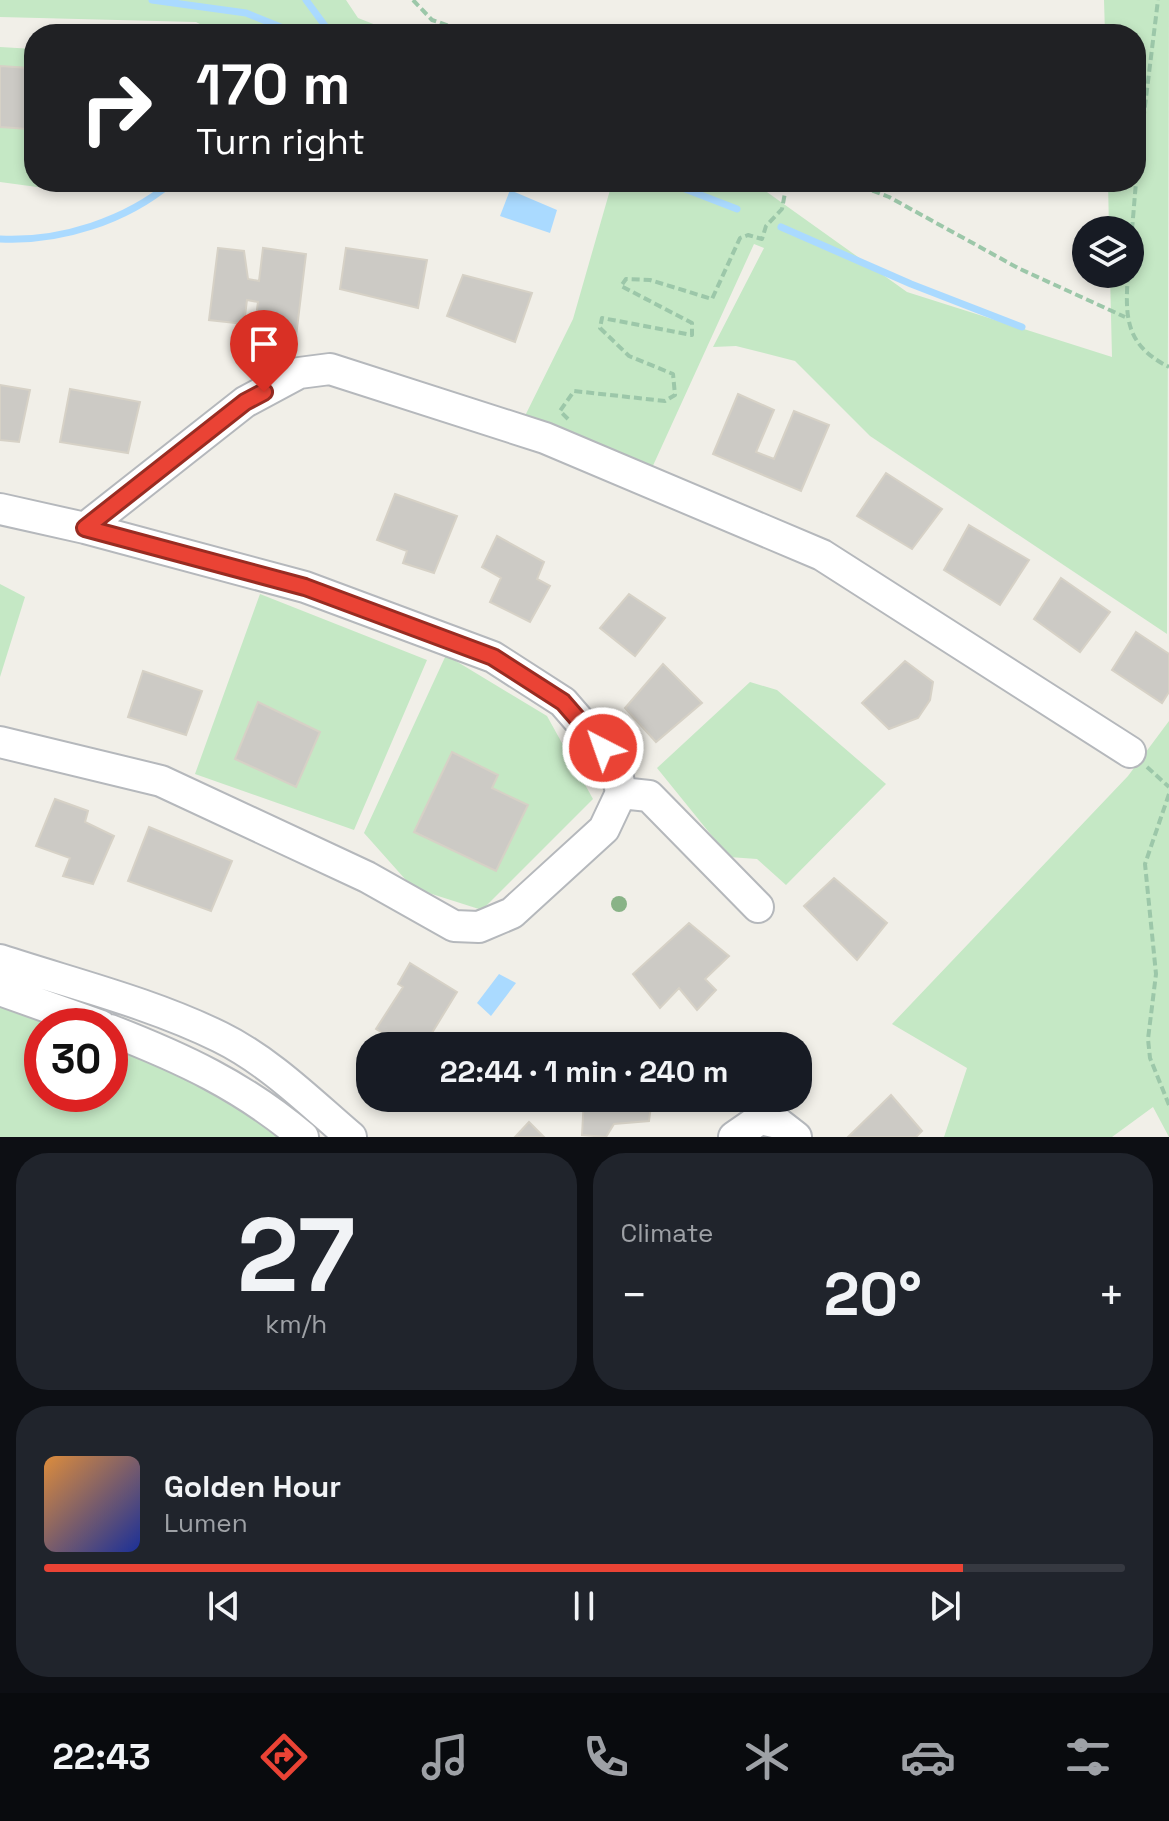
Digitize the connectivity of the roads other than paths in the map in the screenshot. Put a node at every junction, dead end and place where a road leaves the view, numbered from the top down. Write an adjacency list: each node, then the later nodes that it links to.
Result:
1 (0, 509): 2 (street)
2 (85, 528): 4 (street); 5 (street)
3 (0, 742): 5 (street)
4 (1130, 752)
5 (621, 793): 6 (street)
6 (758, 907)
7 (0, 960): 12 (street)
8 (0, 990): 9 (street)
9 (50, 1008)
10 (128, 1037): 11 (street)
11 (303, 1137)
12 (351, 1137)
13 (734, 1137): 14 (street)
14 (796, 1137)

